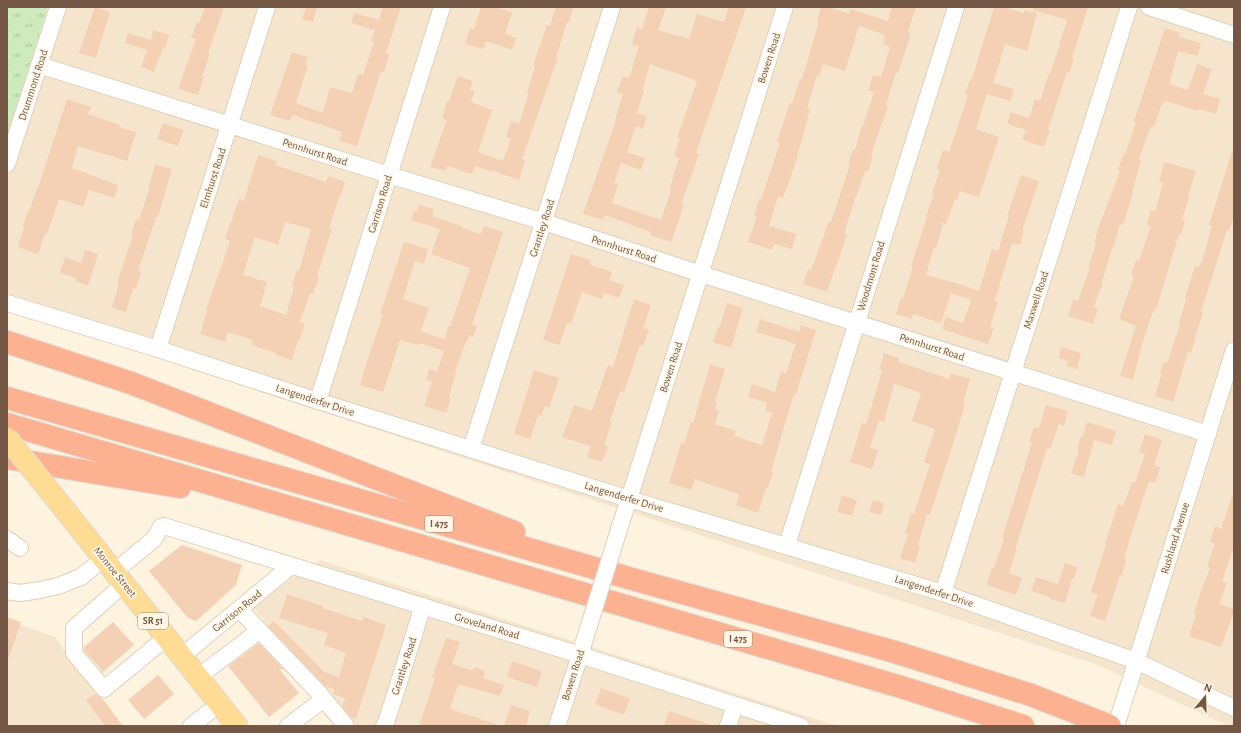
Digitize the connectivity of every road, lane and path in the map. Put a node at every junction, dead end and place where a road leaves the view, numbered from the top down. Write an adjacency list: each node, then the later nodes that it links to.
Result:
1 (58, 7): 10 (street, Drummond Road)
2 (267, 7): 11 (street, Elmhurst Road)
3 (442, 7): 13 (street, Garrison Road)
4 (612, 7): 14 (street, Grantley Road)
5 (785, 7): 15 (street, Bowen Road)
6 (956, 7): 17 (street, Woodmont Road)
7 (1129, 7): 21 (street, Maxwell Road)
8 (1149, 7): 9 (street)
9 (1234, 35)
10 (40, 64): 11 (street, Pennhurst Road); 12 (street, Drummond Road)
11 (230, 125): 13 (street, Pennhurst Road); 19 (street, Elmhurst Road)
12 (7, 164)
13 (389, 175): 14 (street, Pennhurst Road); 23 (street, Garrison Road)
14 (544, 222): 15 (street, Pennhurst Road); 27 (street, Grantley Road)
15 (701, 274): 17 (street, Pennhurst Road); 29 (street, Bowen Road)
16 (7, 303): 19 (street, Langenderfer Drive)
17 (857, 322): 21 (street, Pennhurst Road); 31 (street, Woodmont Road)
18 (7, 342): 42 (highway)
19 (158, 349): 23 (street, Langenderfer Drive)
20 (1234, 350): 25 (street, Rushland Avenue)
21 (1013, 372): 25 (street, Pennhurst Road); 37 (street, Maxwell Road)
22 (7, 398): 42 (highway, I 475)
23 (318, 401): 27 (street, Langenderfer Drive)
24 (7, 424): 33 (highway, I 475)
25 (1208, 434): 45 (street, Rushland Avenue)
26 (7, 438): 35 (main road, Monroe Street / SR 51, bridge)
27 (471, 449): 29 (street, Langenderfer Drive)
28 (7, 458): 33 (highway)
29 (629, 499): 31 (street, Langenderfer Drive); 43 (street, Bowen Road, bridge)
30 (7, 539): 32 (street)
31 (786, 546): 37 (street, Langenderfer Drive)
32 (20, 548)
33 (453, 555): 59 (highway, I 475)
34 (292, 566): 35 (street, Groveland Road); 38 (street, Groveland Road); 39 (street, Garrison Road)
35 (114, 572): 36 (street); 41 (main road, Monroe Street / SR 51); 41 (street)
36 (7, 591)
37 (943, 593): 45 (street, Langenderfer Drive)
38 (423, 606): 43 (street, Groveland Road); 55 (street, Grantley Road)
39 (239, 609): 40 (street); 44 (street, Garrison Road)
40 (259, 631): 46 (street); 47 (street)
41 (167, 637): 44 (main road, Monroe Street / SR 51)
42 (871, 645): 60 (highway, I 475)
43 (582, 650): 49 (street, Groveland Road); 56 (street, Bowen Road)
44 (182, 656): 46 (main road, Monroe Street / SR 51)
45 (1136, 661): 50 (street, Langenderfer Drive); 61 (street, Rushland Avenue)
46 (198, 677): 48 (main road, Monroe Street / SR 51)
47 (324, 699): 53 (street); 54 (street)
48 (219, 704): 51 (street); 52 (main road, Monroe Street / SR 51)
49 (735, 705): 57 (street); 58 (street, Groveland Road)
50 (1234, 708)
51 (191, 726)
52 (237, 726)
53 (288, 726)
54 (346, 726)
55 (384, 726)
56 (557, 726)
57 (728, 726)
58 (801, 726)
59 (1023, 726)
60 (1110, 726)
61 (1116, 726)

